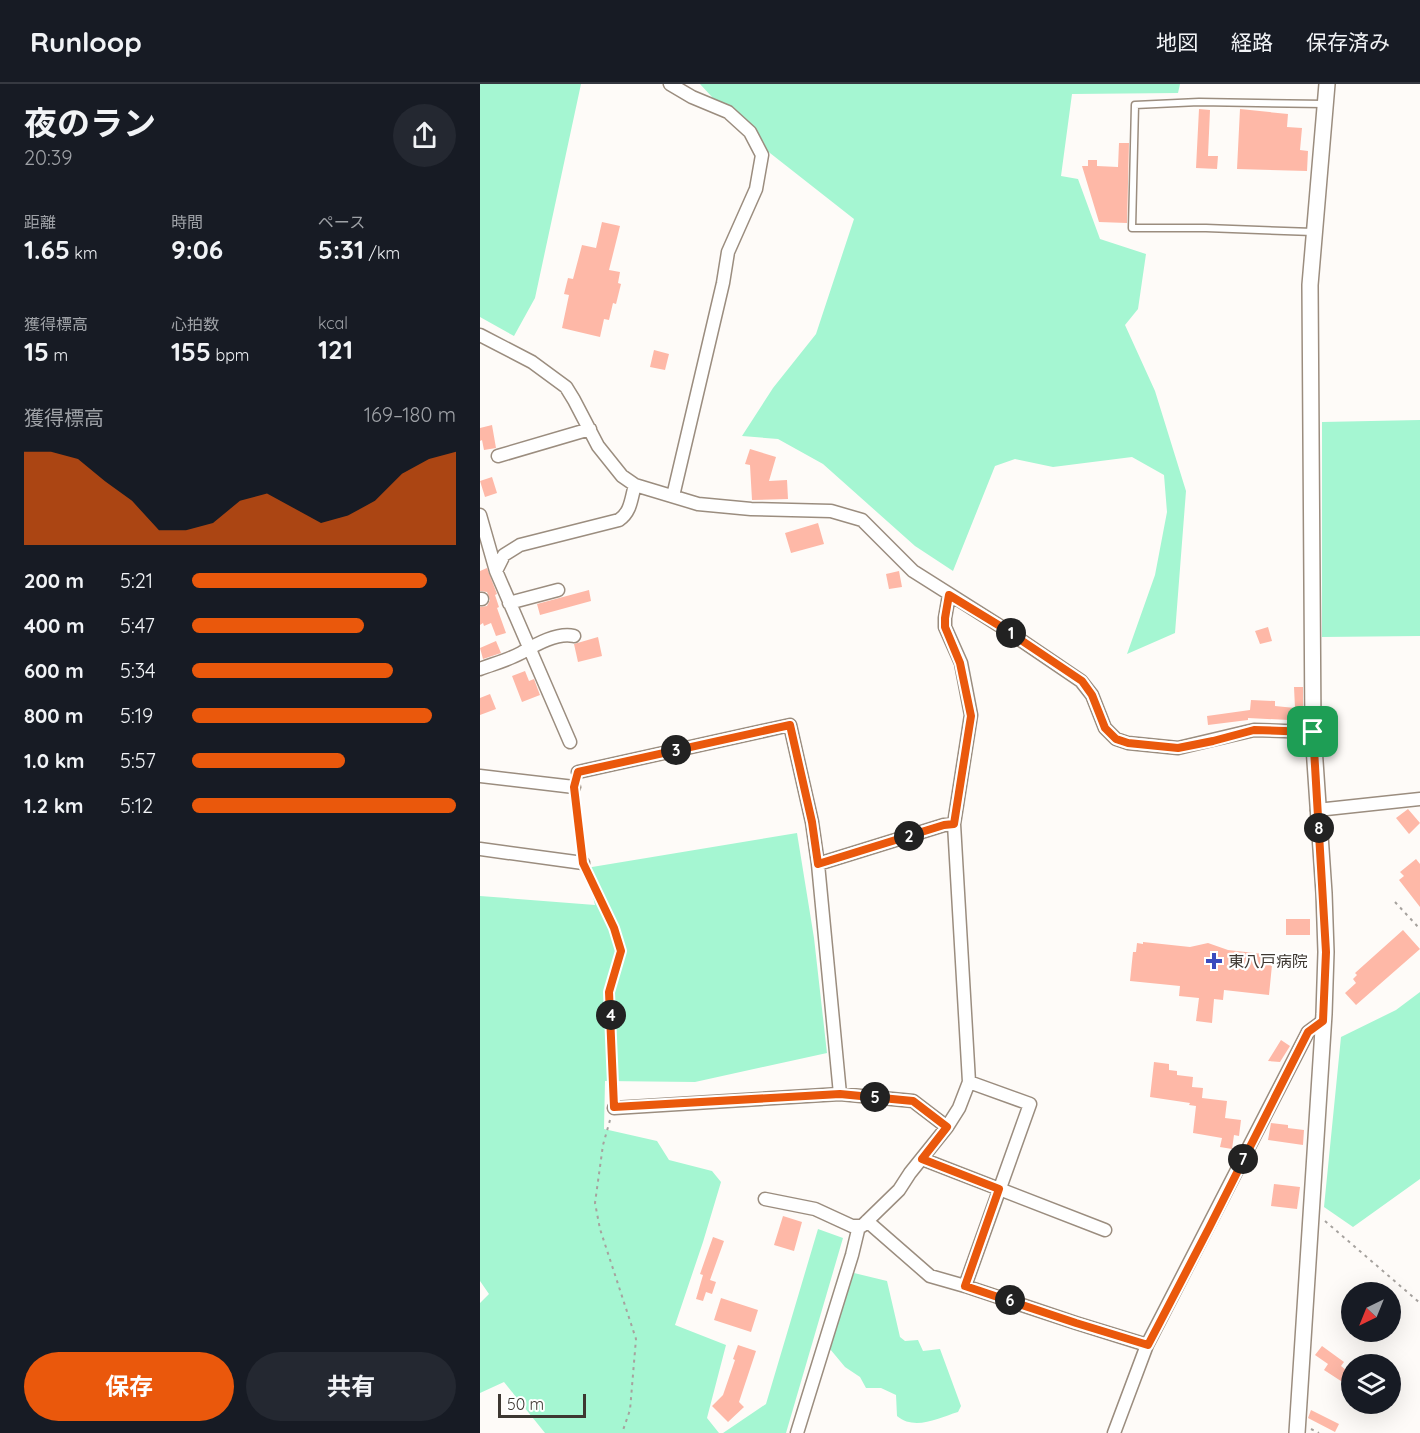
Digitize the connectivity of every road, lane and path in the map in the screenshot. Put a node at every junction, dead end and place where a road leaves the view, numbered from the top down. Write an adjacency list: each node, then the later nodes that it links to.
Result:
1 (670, 84): 9 (street)
2 (1327, 84): 3 (street)
3 (1325, 104): 4 (street); 4 (lane)
4 (1313, 232): 18 (street)
5 (480, 335): 6 (street)
6 (590, 429): 7 (street); 8 (street)
7 (498, 456)
8 (635, 485): 9 (street); 11 (street)
9 (674, 496): 13 (street)
10 (480, 515): 11 (street)
11 (496, 571): 14 (street)
12 (558, 590): 14 (street)
13 (949, 595): 18 (street); 25 (street)
14 (509, 603): 16 (street)
15 (574, 636): 16 (street)
16 (529, 647): 17 (street); 19 (street)
17 (480, 669)
18 (1313, 732): 24 (street)
19 (570, 742)
20 (578, 772): 28 (street)
21 (480, 776): 22 (street)
22 (574, 787): 27 (path)
23 (1420, 799): 24 (street)
24 (1317, 810): 31 (street)
25 (954, 824): 28 (street); 32 (street)
26 (480, 849): 27 (street)
27 (583, 863): 34 (path)
28 (818, 864): 33 (street)
29 (1395, 902): 30 (path)
30 (1420, 929)
31 (1323, 1021): 39 (street); 44 (street)
32 (969, 1082): 35 (street); 37 (street)
33 (840, 1094): 34 (street); 35 (street)
34 (614, 1107): 45 (path)
35 (947, 1127): 36 (street)
36 (922, 1159): 37 (street); 40 (street)
37 (999, 1189): 41 (street); 42 (street)
38 (765, 1199): 40 (street)
39 (1310, 1218): 43 (path); 48 (street)
40 (863, 1223): 42 (street); 46 (street)
41 (1105, 1230)
42 (965, 1286): 44 (street)
43 (1420, 1303)
44 (1148, 1345): 47 (street)
45 (622, 1433)
46 (797, 1433)
47 (1114, 1433)
48 (1297, 1433)

